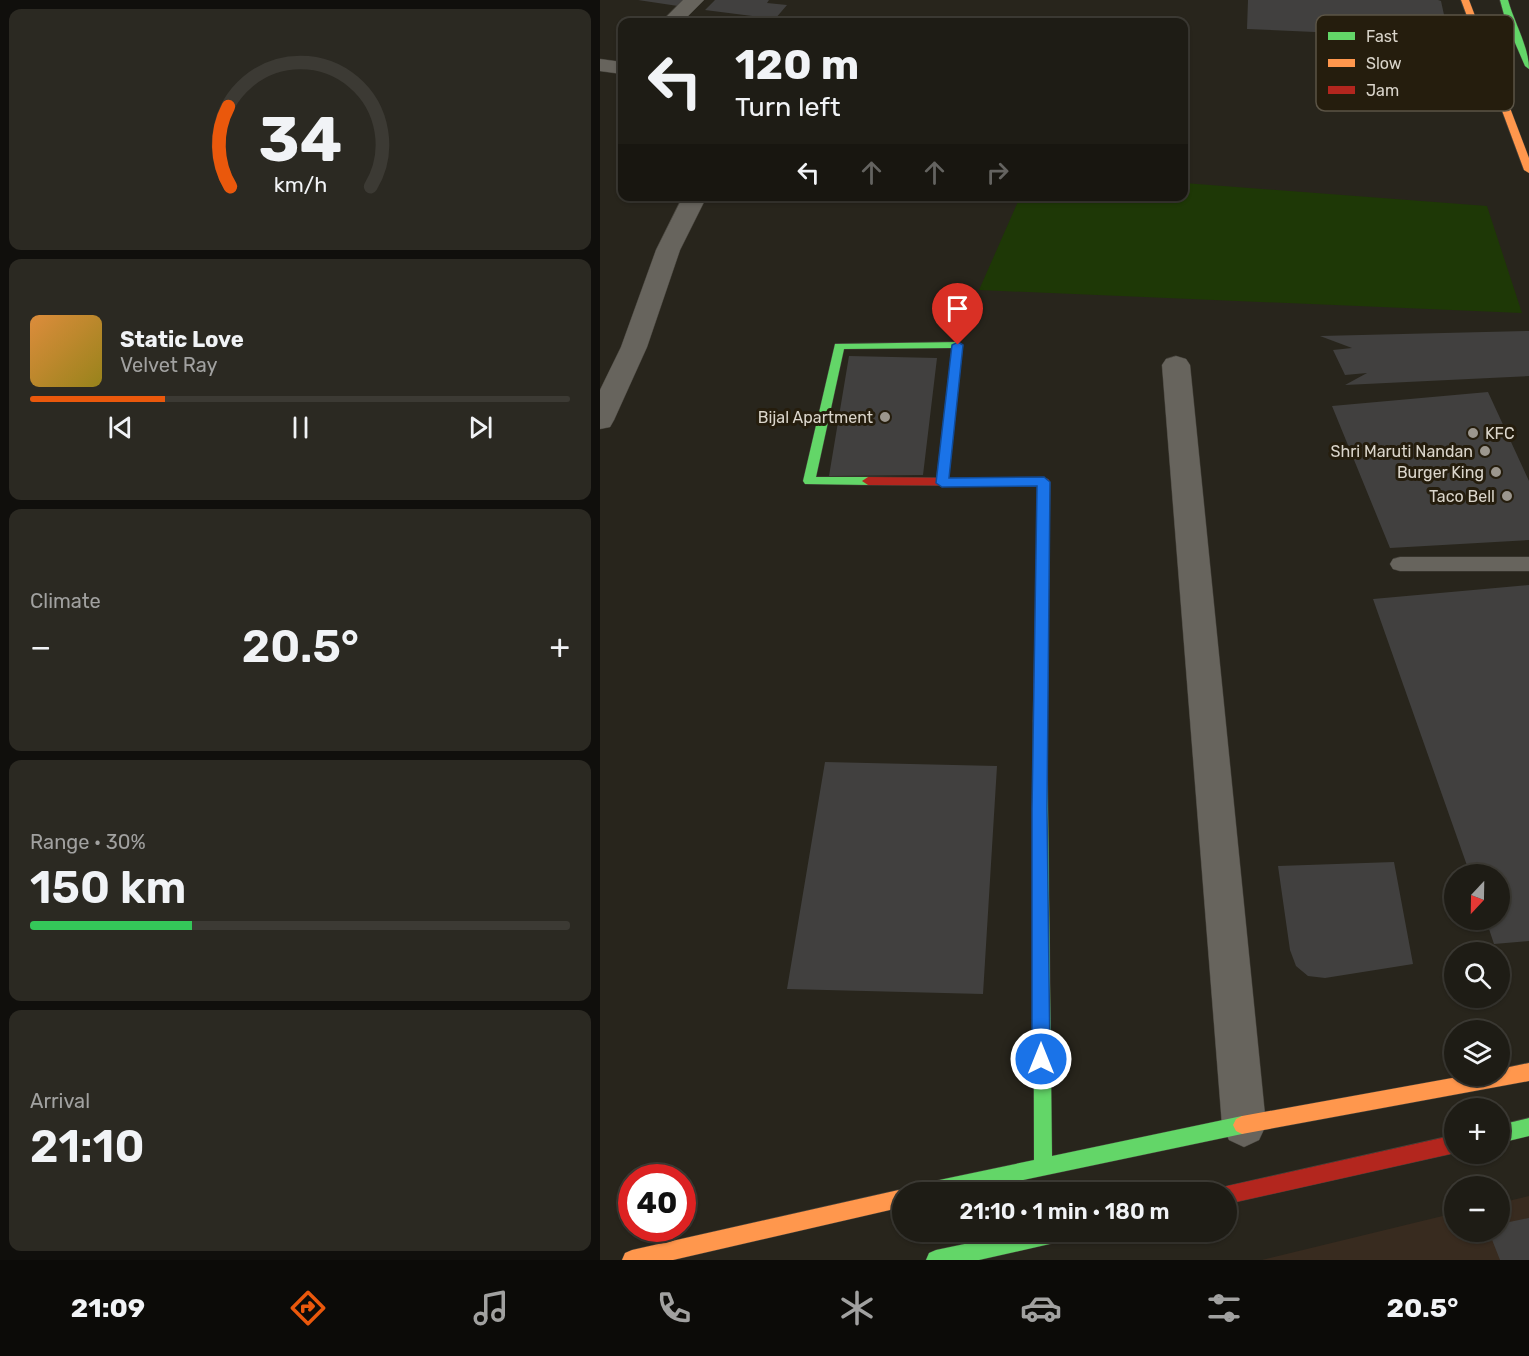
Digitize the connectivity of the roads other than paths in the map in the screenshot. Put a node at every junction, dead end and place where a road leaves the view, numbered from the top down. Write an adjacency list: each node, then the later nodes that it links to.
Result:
1 (694, 0): 6 (street)
2 (1465, 0): 4 (main road)
3 (1504, 0): 5 (main road)
4 (1471, 15)
5 (1508, 15)
6 (675, 18)
7 (1514, 31): 9 (main road)
8 (600, 65): 10 (street)
9 (1529, 66)
10 (618, 67)
11 (1507, 111): 12 (main road)
12 (1529, 170)
13 (692, 201): 15 (street)
14 (1176, 365): 20 (street)
15 (600, 420)
16 (942, 483): 16 (main road); 24 (main road)
17 (1400, 564): 18 (lane)
18 (1529, 564)
19 (1529, 1072): 20 (main road)
20 (1244, 1125): 24 (main road)
21 (1529, 1128): 22 (main road)
22 (1510, 1132)
23 (1444, 1146): 26 (main road)
24 (1043, 1165): 25 (main road)
25 (969, 1182)
26 (1237, 1193)
27 (892, 1200): 29 (main road)
28 (1018, 1242): 30 (main road)
29 (632, 1260)
30 (936, 1260)

